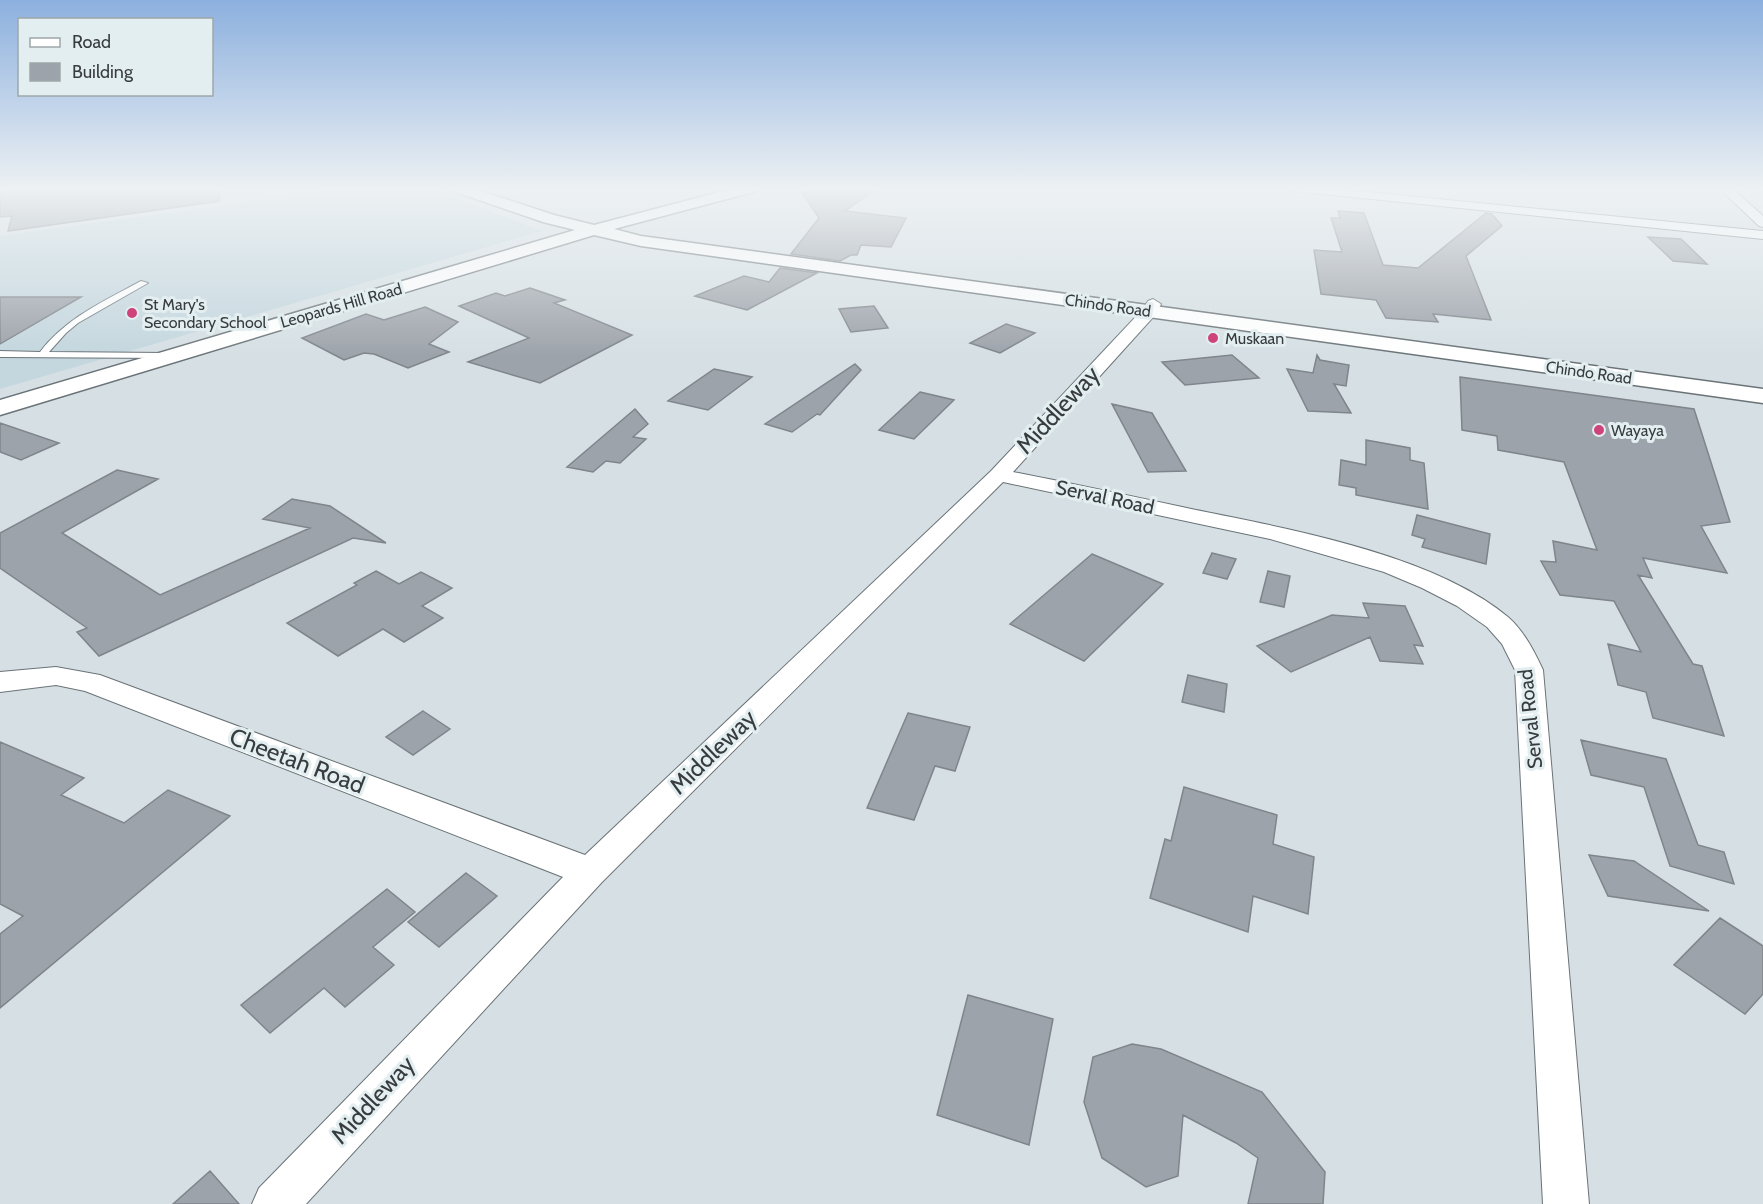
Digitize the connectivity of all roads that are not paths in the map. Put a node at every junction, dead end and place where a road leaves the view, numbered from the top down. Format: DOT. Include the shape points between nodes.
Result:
graph roads {
  1 [pos="536,244"];
  2 [pos="696,244"];
  3 [pos="757,244"];
  4 [pos="144,284"];
  5 [pos="1152,307"];
  6 [pos="0,354"];
  7 [pos="43,354"];
  8 [pos="166,356"];
  9 [pos="1763,386"];
  10 [pos="1763,396"];
  11 [pos="0,408"];
  12 [pos="998,475"];
  13 [pos="0,682"];
  14 [pos="590,872"];
  15 [pos="275,1204"];
  16 [pos="1566,1204"];
  1 -- 8 [label="main road, Leopards Hill Road"];
  2 -- 5 [label="main road, Chindo Road"];
  3 -- 5 [label="main road, Chindo Road"];
  4 -- 7 [label="lane" via="60,333"];
  5 -- 9 [label="main road, Chindo Road"];
  5 -- 10 [label="main road, Chindo Road"];
  5 -- 12 [label="street, Middleway"];
  6 -- 7 [label="lane"];
  7 -- 8 [label="lane"];
  8 -- 11 [label="main road, Leopards Hill Road"];
  12 -- 14 [label="street, Middleway"];
  12 -- 16 [label="street, Serval Road" via="1242,526 1359,557 1472,603 1499,623 1519,646 1529,670"];
  13 -- 14 [label="street, Cheetah Road" via="56,676 90,682"];
  14 -- 15 [label="street, Middleway"];
}
